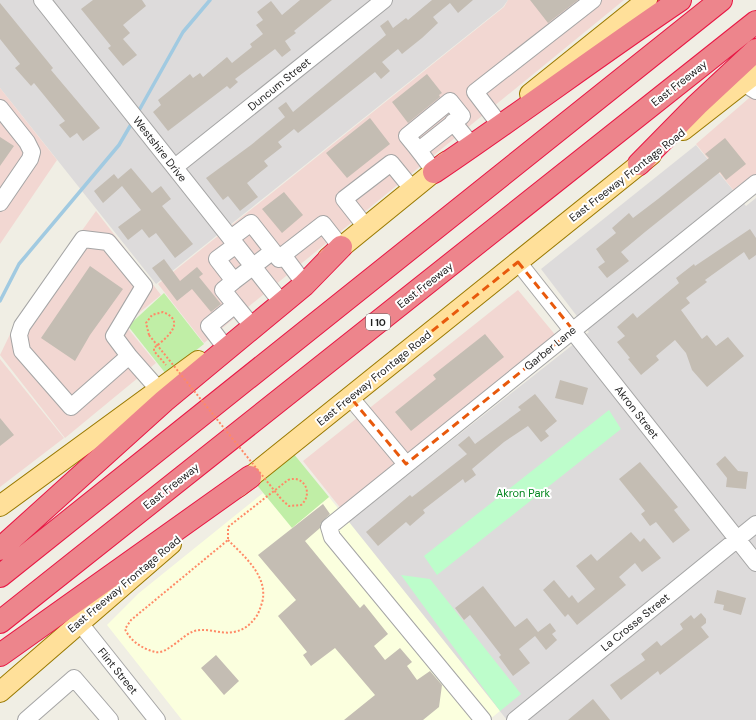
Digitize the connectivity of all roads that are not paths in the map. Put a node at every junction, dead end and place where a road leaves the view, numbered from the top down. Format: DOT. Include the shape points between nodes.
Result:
graph roads {
  1 [pos="384,0"];
  2 [pos="593,0"];
  3 [pos="680,0"];
  4 [pos="720,0"];
  5 [pos="44,1"];
  6 [pos="639,2"];
  7 [pos="756,22"];
  8 [pos="756,50"];
  9 [pos="752,82"];
  10 [pos="0,108"];
  11 [pos="497,121"];
  12 [pos="453,122"];
  13 [pos="470,143"];
  14 [pos="419,150"];
  15 [pos="639,164"];
  16 [pos="175,167"];
  17 [pos="434,172"];
  18 [pos="756,183"];
  19 [pos="413,190"];
  20 [pos="0,203"];
  21 [pos="366,227"];
  22 [pos="233,242"];
  23 [pos="340,247"];
  24 [pos="278,253"];
  25 [pos="518,262"];
  26 [pos="253,267"];
  27 [pos="301,279"];
  28 [pos="234,281"];
  29 [pos="278,298"];
  30 [pos="235,305"];
  31 [pos="248,321"];
  32 [pos="573,330"];
  33 [pos="222,343"];
  34 [pos="129,356"];
  35 [pos="158,390"];
  36 [pos="350,397"];
  37 [pos="406,464"];
  38 [pos="250,477"];
  39 [pos="0,506"];
  40 [pos="756,524"];
  41 [pos="737,540"];
  42 [pos="0,549"];
  43 [pos="756,562"];
  44 [pos="0,576"];
  45 [pos="0,622"];
  46 [pos="79,622"];
  47 [pos="0,655"];
  48 [pos="0,692"];
  49 [pos="26,720"];
  50 [pos="110,720"];
  51 [pos="157,720"];
  52 [pos="483,720"];
  53 [pos="515,720"];
  1 -- 16 [label="street, Duncum Street"];
  2 -- 11 [label="street" via="475,92"];
  3 -- 17 [label="highway"];
  4 -- 44 [label="highway"];
  5 -- 16 [label="street, Westshire Drive"];
  6 -- 11 [label="main road"];
  7 -- 45 [label="highway, East Freeway / I 10"];
  8 -- 15 [label="highway"];
  9 -- 15 [label="main road, East Freeway Frontage Road"];
  10 -- 20 [label="street" via="32,152"];
  11 -- 13 [label="main road"];
  12 -- 13 [label="street"];
  12 -- 14 [label="street"];
  12 -- 14 [label="street" via="462,116 450,101 407,136"];
  13 -- 17 [label="main road"];
  14 -- 17 [label="street"];
  15 -- 25 [label="main road, East Freeway Frontage Road"];
  16 -- 22 [label="street, Westshire Drive"];
  17 -- 19 [label="main road"];
  18 -- 32 [label="street, Garber Lane"];
  19 -- 21 [label="main road"];
  19 -- 21 [label="street" via="390,163 344,199"];
  21 -- 23 [label="main road"];
  22 -- 24 [label="street" via="251,223"];
  22 -- 26 [label="street, Westshire Drive"];
  22 -- 28 [label="street" via="218,259"];
  23 -- 24 [label="street" via="323,224"];
  23 -- 27 [label="main road"];
  23 -- 42 [label="highway" via="304,286 164,402"];
  24 -- 26 [label="street"];
  24 -- 27 [label="street"];
  25 -- 32 [label="street, Akron Street"];
  25 -- 36 [label="main road, East Freeway Frontage Road"];
  26 -- 28 [label="street"];
  26 -- 29 [label="street, Westshire Drive"];
  27 -- 29 [label="main road"];
  28 -- 30 [label="street" via="223,290"];
  29 -- 31 [label="main road"];
  30 -- 31 [label="street"];
  30 -- 33 [label="street" via="209,326"];
  31 -- 33 [label="main road"];
  32 -- 37 [label="street, Garber Lane"];
  32 -- 41 [label="street, Akron Street"];
  33 -- 35 [label="main road"];
  34 -- 34 [label="street" via="71,407 22,351 19,335 22,326 83,239 108,242 144,286 114,336"];
  34 -- 35 [label="street"];
  35 -- 39 [label="main road"];
  36 -- 37 [label="street"];
  36 -- 38 [label="main road, East Freeway Frontage Road"];
  37 -- 52 [label="street, Garber Lane" via="328,527 332,537"];
  38 -- 46 [label="main road, East Freeway Frontage Road"];
  38 -- 47 [label="highway"];
  40 -- 41 [label="street, La Crosse Street"];
  41 -- 43 [label="street, Akron Street"];
  41 -- 53 [label="street, La Crosse Street"];
  46 -- 48 [label="main road, East Freeway Frontage Road"];
  46 -- 51 [label="street, Flint Street"];
  49 -- 50 [label="street" via="74,678"];
}
